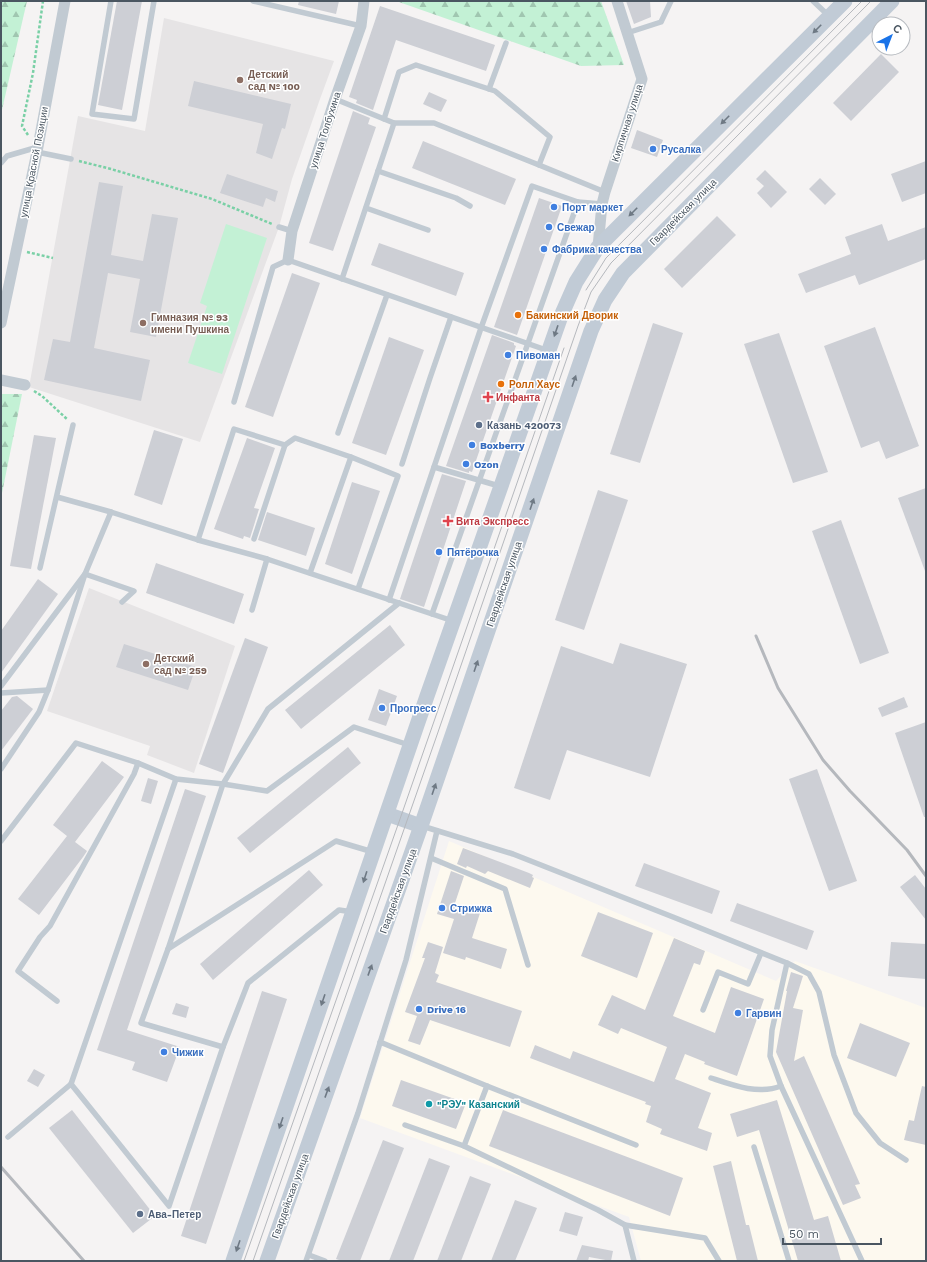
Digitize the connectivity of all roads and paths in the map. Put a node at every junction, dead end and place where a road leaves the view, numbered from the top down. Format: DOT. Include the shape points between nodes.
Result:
graph roads {
  1 [pos="43,1"];
  2 [pos="66,1"];
  3 [pos="111,1"];
  4 [pos="154,1"];
  5 [pos="253,1"];
  6 [pos="364,1"];
  7 [pos="617,1"];
  8 [pos="671,1"];
  9 [pos="845,1"];
  10 [pos="892,1"];
  11 [pos="816,2"];
  12 [pos="830,16"];
  13 [pos="361,26"];
  14 [pos="627,33"];
  15 [pos="506,43"];
  16 [pos="489,89"];
  17 [pos="335,99"];
  18 [pos="384,119"];
  19 [pos="394,123"];
  20 [pos="37,150"];
  21 [pos="71,159"];
  22 [pos="1,163"];
  23 [pos="539,164"];
  24 [pos="378,171"];
  25 [pos="605,192"];
  26 [pos="578,202"];
  27 [pos="602,204"];
  28 [pos="470,206"];
  29 [pos="366,208"];
  30 [pos="279,227"];
  31 [pos="428,230"];
  32 [pos="292,231"];
  33 [pos="598,247"];
  34 [pos="288,260"];
  35 [pos="342,280"];
  36 [pos="387,295"];
  37 [pos="451,318"];
  38 [pos="1,323"];
  39 [pos="481,328"];
  40 [pos="528,344"];
  41 [pos="549,351"];
  42 [pos="1,380"];
  43 [pos="25,385"];
  44 [pos="234,402"];
  45 [pos="73,425"];
  46 [pos="338,433"];
  47 [pos="285,445"];
  48 [pos="351,457"];
  49 [pos="402,464"];
  50 [pos="434,467"];
  51 [pos="480,481"];
  52 [pos="501,487"];
  53 [pos="57,497"];
  54 [pos="111,512"];
  55 [pos="254,539"];
  56 [pos="198,540"];
  57 [pos="267,559"];
  58 [pos="40,568"];
  59 [pos="310,573"];
  60 [pos="85,574"];
  61 [pos="358,589"];
  62 [pos="389,600"];
  63 [pos="122,602"];
  64 [pos="400,603"];
  65 [pos="252,610"];
  66 [pos="432,614"];
  67 [pos="454,621"];
  68 [pos="1,686"];
  69 [pos="48,690"];
  70 [pos="1,693"];
  71 [pos="411,746"];
  72 [pos="138,764"];
  73 [pos="1,769"];
  74 [pos="176,779"];
  75 [pos="223,784"];
  76 [pos="387,814"];
  77 [pos="421,826"];
  78 [pos="437,831"];
  79 [pos="1,841"];
  80 [pos="374,852"];
  81 [pos="431,858"];
  82 [pos="354,912"];
  83 [pos="168,949"];
  84 [pos="761,952"];
  85 [pos="528,964"];
  86 [pos="788,964"];
  87 [pos="57,1001"];
  88 [pos="703,1010"];
  89 [pos="380,1042"];
  90 [pos="224,1047"];
  91 [pos="711,1078"];
  92 [pos="71,1084"];
  93 [pos="487,1086"];
  94 [pos="781,1086"];
  95 [pos="405,1125"];
  96 [pos="8,1137"];
  97 [pos="636,1145"];
  98 [pos="464,1146"];
  99 [pos="754,1147"];
  100 [pos="906,1160"];
  101 [pos="625,1225"];
  102 [pos="309,1255"];
  103 [pos="233,1261"];
  104 [pos="267,1261"];
  105 [pos="306,1261"];
  106 [pos="325,1261"];
  107 [pos="634,1261"];
  108 [pos="719,1261"];
  109 [pos="789,1261"];
  110 [pos="862,1261"];
  1 -- 20 [label="path" via="33,73 22,126"];
  2 -- 20 [label="street, улица Красной Позиции"];
  3 -- 4 [label="lane" via="92,114 134,119"];
  5 -- 13 [label="lane"];
  6 -- 13 [label="street, улица Толбухина"];
  7 -- 14 [label="street, Кирпичная улица"];
  8 -- 14 [label="lane" via="661,22"];
  9 -- 12 [label="main road"];
  77 -- 10 [label="main road, Гвардейская улица, one-way" via="592,331 605,300 623,273 637,258"];
  11 -- 12 [label="lane"];
  12 -- 33 [label="main road, one-way"];
  13 -- 17 [label="street, улица Толбухина"];
  14 -- 25 [label="street, Кирпичная улица" via="642,79"];
  15 -- 16 [label="lane"];
  16 -- 18 [label="lane" via="416,65 399,72"];
  16 -- 23 [label="lane" via="495,91 550,137"];
  17 -- 18 [label="lane"];
  17 -- 32 [label="street, улица Толбухина"];
  18 -- 19 [label="lane"];
  19 -- 23 [label="lane" via="434,123"];
  19 -- 24 [label="lane"];
  20 -- 21 [label="lane"];
  20 -- 22 [label="lane" via="7,156"];
  20 -- 38 [label="street, улица Красной Позиции"];
  21 -- 30 [label="path" via="212,199"];
  23 -- 25 [label="lane"];
  24 -- 28 [label="lane" via="456,198"];
  24 -- 29 [label="lane"];
  25 -- 27 [label="street, Кирпичная улица"];
  26 -- 27 [label="lane"];
  26 -- 39 [label="lane" via="532,186"];
  26 -- 40 [label="lane"];
  27 -- 33 [label="street, Кирпичная улица"];
  29 -- 31 [label="lane"];
  29 -- 35 [label="lane"];
  30 -- 32 [label="lane"];
  32 -- 34 [label="street, улица Толбухина"];
  33 -- 41 [label="main road, one-way" via="576,282"];
  34 -- 35 [label="lane"];
  34 -- 44 [label="lane" via="274,267"];
  35 -- 36 [label="lane"];
  36 -- 37 [label="lane"];
  36 -- 46 [label="lane"];
  37 -- 39 [label="lane"];
  37 -- 49 [label="lane"];
  39 -- 40 [label="lane"];
  39 -- 50 [label="lane"];
  40 -- 41 [label="lane"];
  40 -- 51 [label="lane"];
  41 -- 52 [label="main road"];
  42 -- 43 [label="street"];
  43 -- 45 [label="path" via="42,396"];
  45 -- 53 [label="lane"];
  47 -- 48 [label="lane" via="295,438"];
  47 -- 55 [label="lane"];
  47 -- 56 [label="lane" via="234,429"];
  48 -- 59 [label="lane"];
  48 -- 61 [label="lane" via="398,476"];
  50 -- 51 [label="lane"];
  50 -- 62 [label="lane"];
  51 -- 52 [label="lane"];
  51 -- 66 [label="lane"];
  52 -- 67 [label="main road"];
  53 -- 54 [label="lane"];
  53 -- 58 [label="lane"];
  54 -- 56 [label="lane"];
  54 -- 60 [label="lane"];
  56 -- 57 [label="lane"];
  57 -- 59 [label="lane"];
  57 -- 65 [label="lane"];
  59 -- 61 [label="lane"];
  60 -- 63 [label="lane" via="134,591"];
  60 -- 68 [label="lane"];
  60 -- 69 [label="lane"];
  61 -- 62 [label="lane"];
  62 -- 64 [label="lane"];
  64 -- 66 [label="lane"];
  64 -- 75 [label="lane" via="268,709"];
  66 -- 67 [label="lane"];
  67 -- 71 [label="main road"];
  69 -- 70 [label="lane"];
  69 -- 73 [label="lane" via="39,712"];
  71 -- 75 [label="lane" via="354,727 267,791"];
  71 -- 76 [label="main road"];
  72 -- 74 [label="lane"];
  72 -- 79 [label="lane" via="76,743"];
  72 -- 87 [label="lane" via="50,926 18,971"];
  74 -- 75 [label="lane"];
  74 -- 92 [label="lane"];
  75 -- 83 [label="lane"];
  76 -- 77 [label="main road"];
  76 -- 80 [label="main road"];
  77 -- 78 [label="lane"];
  104 -- 77 [label="main road, Гвардейская улица, one-way"];
  78 -- 81 [label="lane"];
  78 -- 84 [label="lane" via="513,854"];
  80 -- 82 [label="main road, one-way"];
  80 -- 83 [label="lane" via="336,841"];
  81 -- 85 [label="lane" via="505,889"];
  81 -- 89 [label="lane" via="406,960"];
  82 -- 90 [label="lane" via="339,910 248,983"];
  82 -- 103 [label="main road, one-way"];
  83 -- 90 [label="lane" via="141,1023"];
  84 -- 86 [label="lane"];
  84 -- 88 [label="lane" via="748,984 718,972"];
  86 -- 94 [label="lane" via="772,1030 770,1056"];
  86 -- 100 [label="lane" via="809,974 819,992 834,1055 856,1113 880,1143"];
  89 -- 93 [label="lane"];
  89 -- 102 [label="lane"];
  90 -- 92 [label="lane" via="169,1206"];
  91 -- 94 [label="lane" via="742,1088 773,1089"];
  92 -- 96 [label="lane"];
  93 -- 97 [label="lane"];
  93 -- 98 [label="lane"];
  94 -- 110 [label="lane"];
  95 -- 98 [label="lane"];
  98 -- 101 [label="lane"];
  99 -- 109 [label="lane"];
  101 -- 107 [label="lane"];
  101 -- 108 [label="lane" via="705,1238"];
  102 -- 105 [label="lane"];
  102 -- 106 [label="lane"];
}
